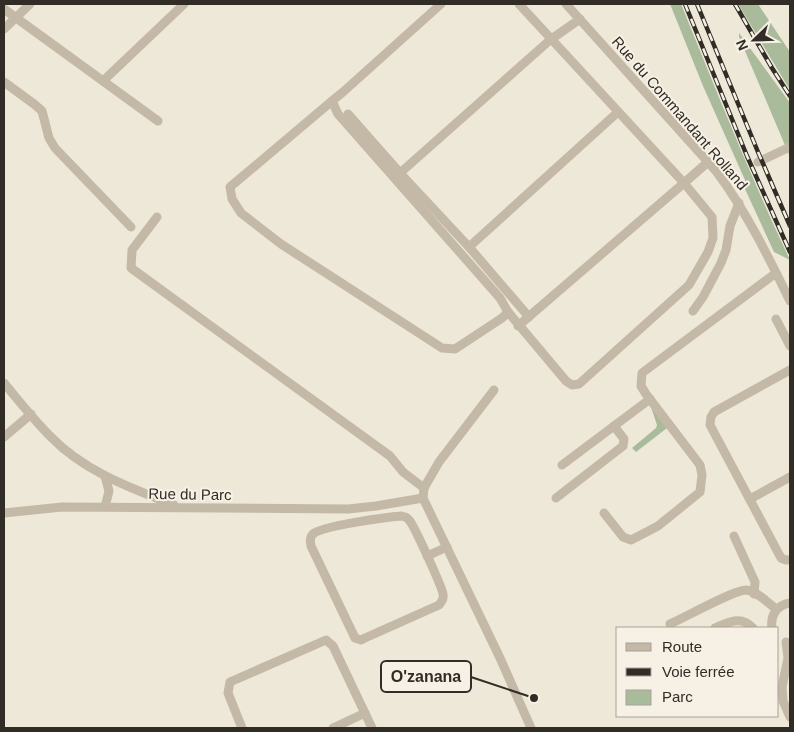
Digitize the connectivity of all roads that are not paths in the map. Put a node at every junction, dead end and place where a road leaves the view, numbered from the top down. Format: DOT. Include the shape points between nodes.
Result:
graph roads {
  1 [pos="30,4"];
  2 [pos="184,4"];
  3 [pos="441,4"];
  4 [pos="519,4"];
  5 [pos="566,4"];
  6 [pos="4,9"];
  7 [pos="16,17"];
  8 [pos="580,19"];
  9 [pos="4,29"];
  10 [pos="550,40"];
  11 [pos="103,81"];
  12 [pos="4,82"];
  13 [pos="332,101"];
  14 [pos="618,112"];
  15 [pos="348,114"];
  16 [pos="158,121"];
  17 [pos="790,147"];
  18 [pos="708,162"];
  19 [pos="758,162"];
  20 [pos="400,172"];
  21 [pos="684,184"];
  22 [pos="739,203"];
  23 [pos="158,217"];
  24 [pos="131,227"];
  25 [pos="469,247"];
  26 [pos="776,273"];
  27 [pos="790,301"];
  28 [pos="693,311"];
  29 [pos="508,312"];
  30 [pos="529,317"];
  31 [pos="776,319"];
  32 [pos="518,326"];
  33 [pos="790,346"];
  34 [pos="790,370"];
  35 [pos="4,383"];
  36 [pos="494,390"];
  37 [pos="650,399"];
  38 [pos="31,414"];
  39 [pos="614,426"];
  40 [pos="4,437"];
  41 [pos="562,465"];
  42 [pos="105,476"];
  43 [pos="790,477"];
  44 [pos="423,493"];
  45 [pos="556,498"];
  46 [pos="750,499"];
  47 [pos="179,506"];
  48 [pos="104,507"];
  49 [pos="4,513"];
  50 [pos="604,513"];
  51 [pos="734,536"];
  52 [pos="447,547"];
  53 [pos="427,556"];
  54 [pos="790,560"];
  55 [pos="754,594"];
  56 [pos="790,603"];
  57 [pos="776,609"];
  58 [pos="670,624"];
  59 [pos="718,627"];
  60 [pos="752,627"];
  61 [pos="772,627"];
  62 [pos="785,641"];
  63 [pos="782,654"];
  64 [pos="365,713"];
  65 [pos="790,717"];
  66 [pos="242,728"];
  67 [pos="333,728"];
  68 [pos="372,728"];
  69 [pos="531,728"];
  1 -- 7 [label="street"];
  2 -- 11 [label="street"];
  3 -- 13 [label="street"];
  4 -- 10 [label="street"];
  5 -- 8 [label="street, Rue du Commandant Rolland"];
  6 -- 7 [label="street"];
  7 -- 9 [label="street"];
  7 -- 11 [label="street"];
  8 -- 10 [label="street"];
  8 -- 18 [label="street, Rue du Commandant Rolland"];
  10 -- 14 [label="street"];
  10 -- 20 [label="street"];
  11 -- 16 [label="street"];
  12 -- 24 [label="street" via="42,111 55,148"];
  13 -- 29 [label="street" via="338,114 500,298"];
  13 -- 29 [label="street" via="230,187 232,199 241,213 281,244 442,348 455,349"];
  14 -- 21 [label="street"];
  14 -- 25 [label="street"];
  15 -- 20 [label="street"];
  17 -- 19 [label="street"];
  18 -- 21 [label="street"];
  18 -- 22 [label="street, Rue du Commandant Rolland"];
  20 -- 25 [label="street"];
  21 -- 30 [label="street"];
  21 -- 32 [label="street" via="712,217 713,238 708,252 689,285 582,382 572,385 566,381"];
  22 -- 26 [label="street, Rue du Commandant Rolland"];
  22 -- 28 [label="street" via="721,263"];
  23 -- 44 [label="street" via="132,250 131,268 390,456"];
  25 -- 30 [label="street"];
  26 -- 27 [label="street, Rue du Commandant Rolland"];
  26 -- 37 [label="street" via="642,373 642,386"];
  29 -- 32 [label="street"];
  30 -- 32 [label="street"];
  31 -- 33 [label="street"];
  34 -- 46 [label="street" via="714,412 711,418 710,425"];
  35 -- 38 [label="street"];
  36 -- 44 [label="street" via="444,454"];
  37 -- 39 [label="street"];
  37 -- 50 [label="street" via="700,464 700,492 662,523 631,540 623,537"];
  38 -- 40 [label="street"];
  38 -- 42 [label="street" via="52,439"];
  39 -- 41 [label="street"];
  39 -- 45 [label="street" via="624,440 623,446"];
  42 -- 47 [label="street"];
  42 -- 48 [label="street" via="109,491"];
  43 -- 46 [label="street"];
  44 -- 47 [label="street, Rue du Parc" via="376,506 311,510"];
  44 -- 52 [label="street"];
  46 -- 54 [label="street" via="781,558"];
  47 -- 48 [label="street, Rue du Parc"];
  48 -- 49 [label="street, Rue du Parc" via="62,507"];
  51 -- 55 [label="street" via="755,582"];
  52 -- 53 [label="street"];
  52 -- 69 [label="street"];
  53 -- 53 [label="street" via="444,597 439,605 361,640 353,636 310,546 310,539 319,530 402,516 410,521"];
  55 -- 57 [label="street"];
  55 -- 58 [label="street" via="747,590 734,593"];
  56 -- 57 [label="street"];
  57 -- 61 [label="street"];
  59 -- 60 [label="street" via="736,620 745,621"];
  62 -- 63 [label="street"];
  63 -- 65 [label="street" via="786,673 783,701"];
  64 -- 66 [label="street" via="333,646 326,640 230,682 228,693"];
  64 -- 67 [label="street"];
  64 -- 68 [label="street"];
}
